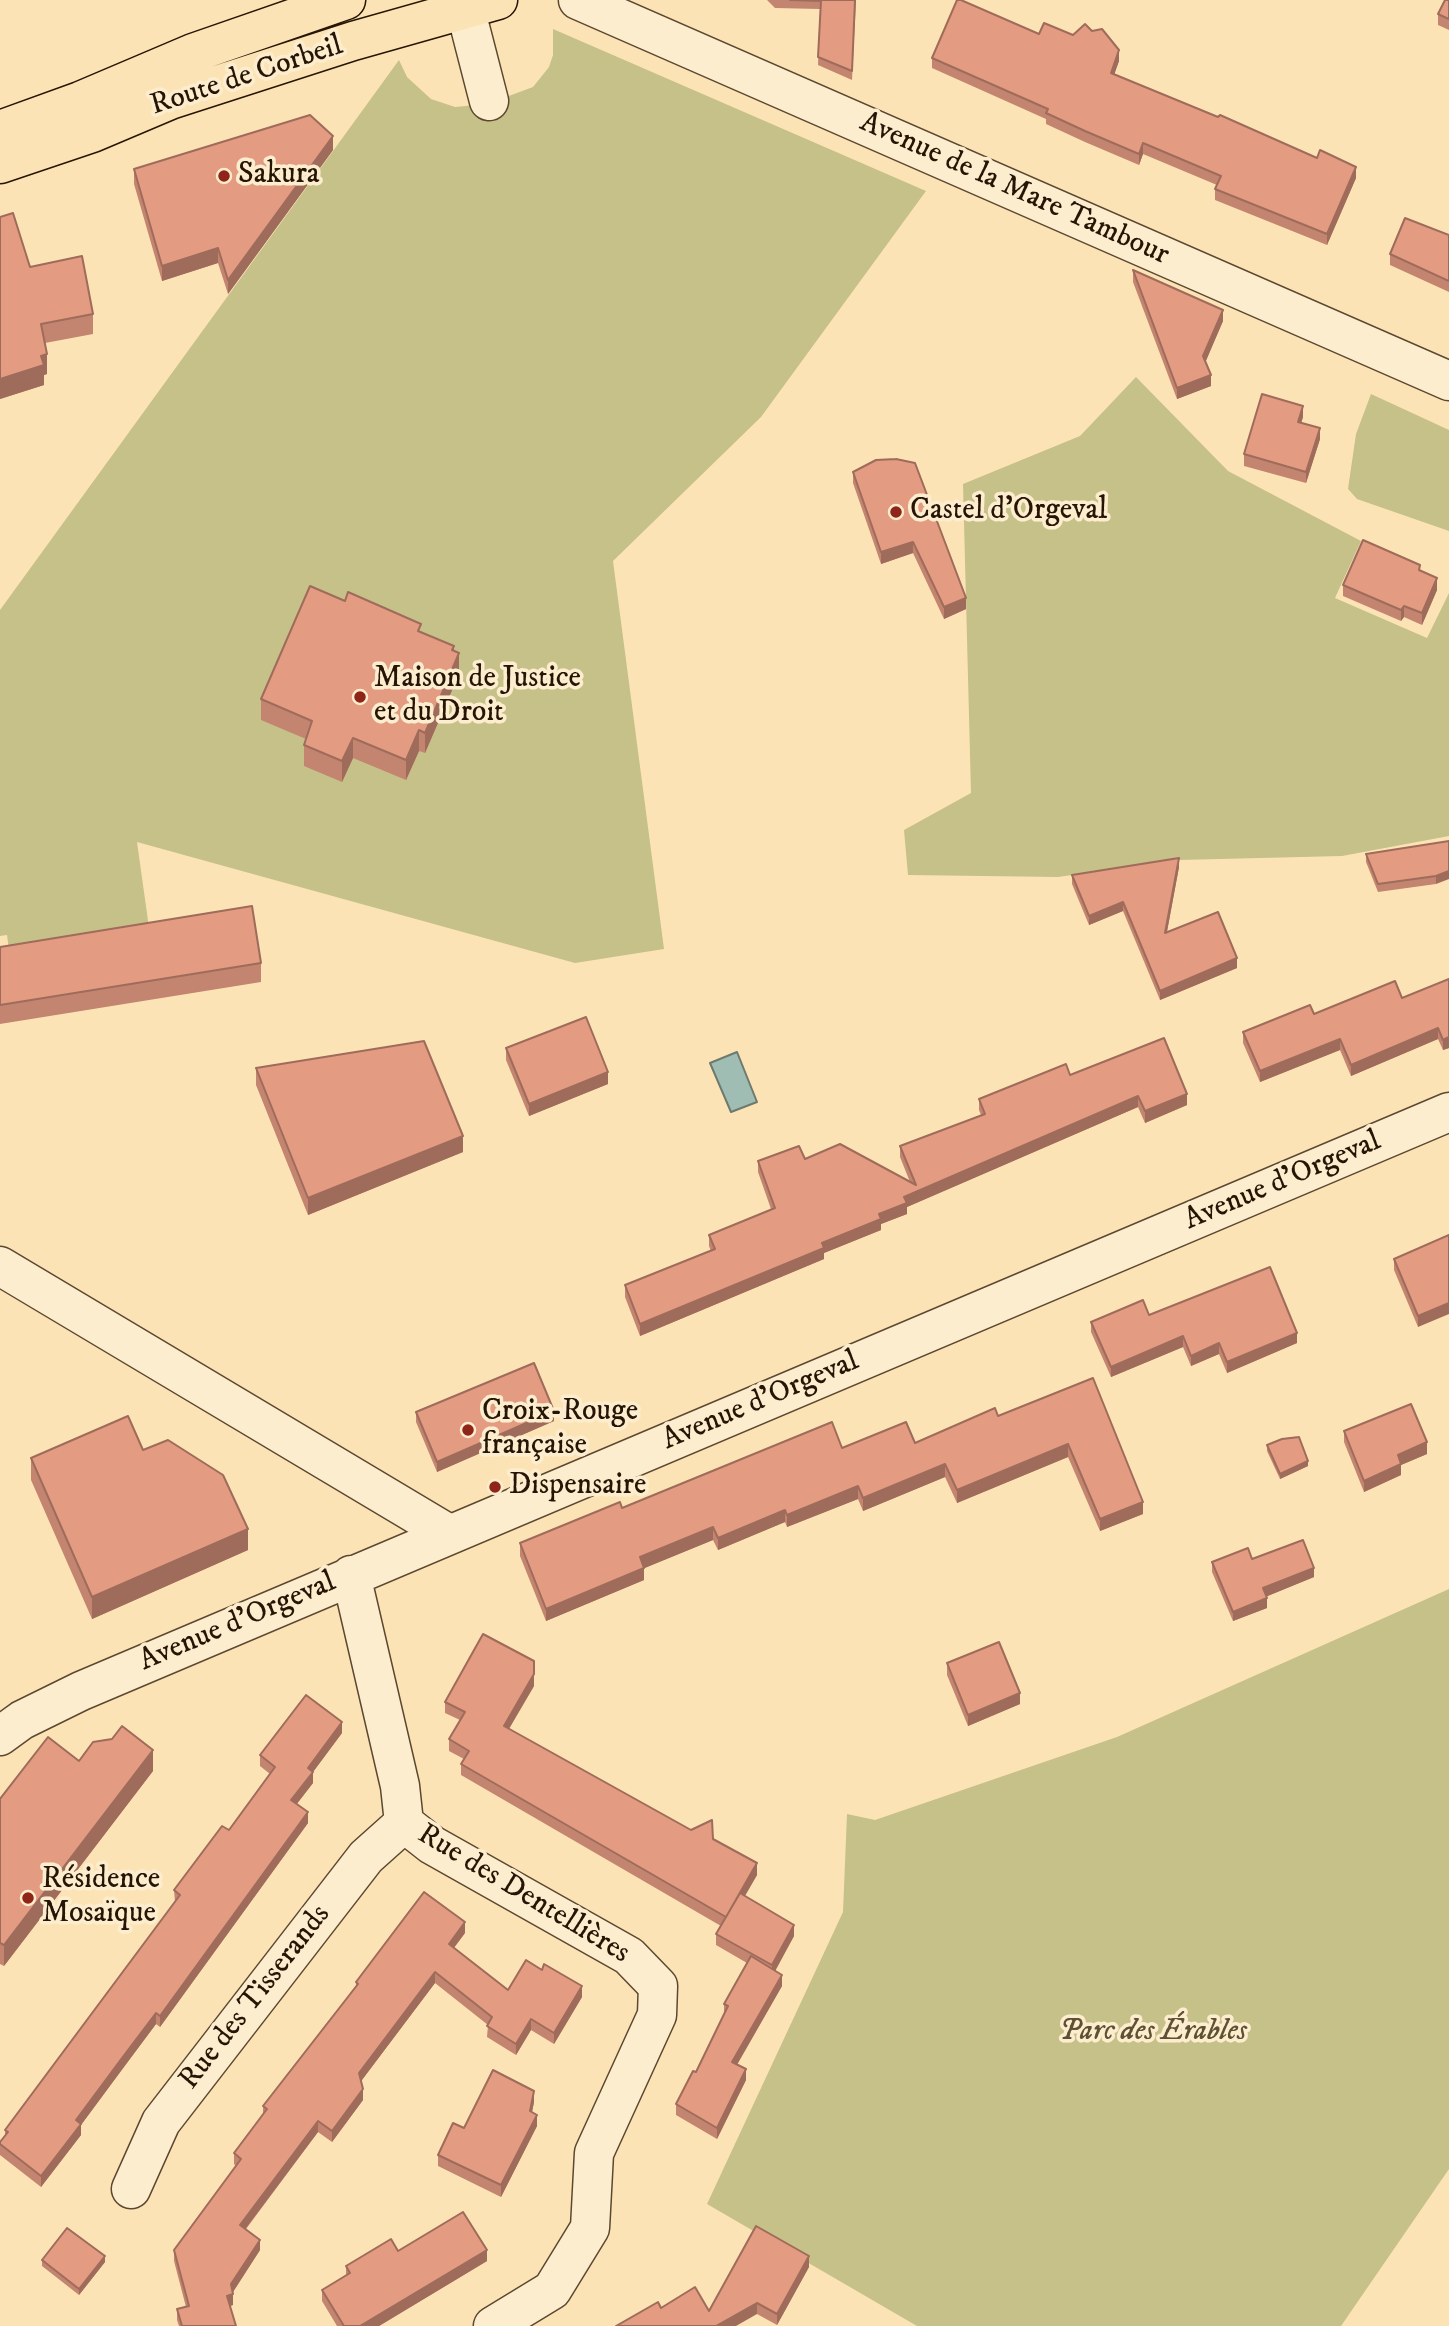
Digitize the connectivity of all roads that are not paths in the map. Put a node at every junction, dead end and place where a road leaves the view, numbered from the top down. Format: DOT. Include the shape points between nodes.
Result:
graph roads {
  1 [pos="346,0"];
  2 [pos="578,0"];
  3 [pos="475,3"];
  4 [pos="489,101"];
  5 [pos="0,130"];
  6 [pos="0,164"];
  7 [pos="1449,381"];
  8 [pos="1449,1112"];
  9 [pos="0,1266"];
  10 [pos="449,1534"];
  11 [pos="351,1575"];
  12 [pos="0,1736"];
  13 [pos="404,1823"];
  14 [pos="131,2189"];
  15 [pos="493,2326"];
  1 -- 5 [label="main road, Route de Corbeil" via="193,53"];
  2 -- 7 [label="street, Avenue de la Mare Tambour"];
  3 -- 4 [label="street"];
  3 -- 6 [label="main road, Route de Corbeil" via="170,100"];
  8 -- 10 [label="street, Avenue d'Orgeval"];
  9 -- 10 [label="street"];
  10 -- 11 [label="street, Avenue d'Orgeval"];
  11 -- 12 [label="street, Avenue d'Orgeval" via="81,1690"];
  11 -- 13 [label="street, Rue des Dentellières" via="400,1786"];
  13 -- 14 [label="street, Rue des Tisserands" via="366,1857 161,2122"];
  13 -- 15 [label="street, Rue des Dentellières" via="432,1845 629,1956 658,1986 657,2015 594,2153 590,2228 552,2290"];
}
